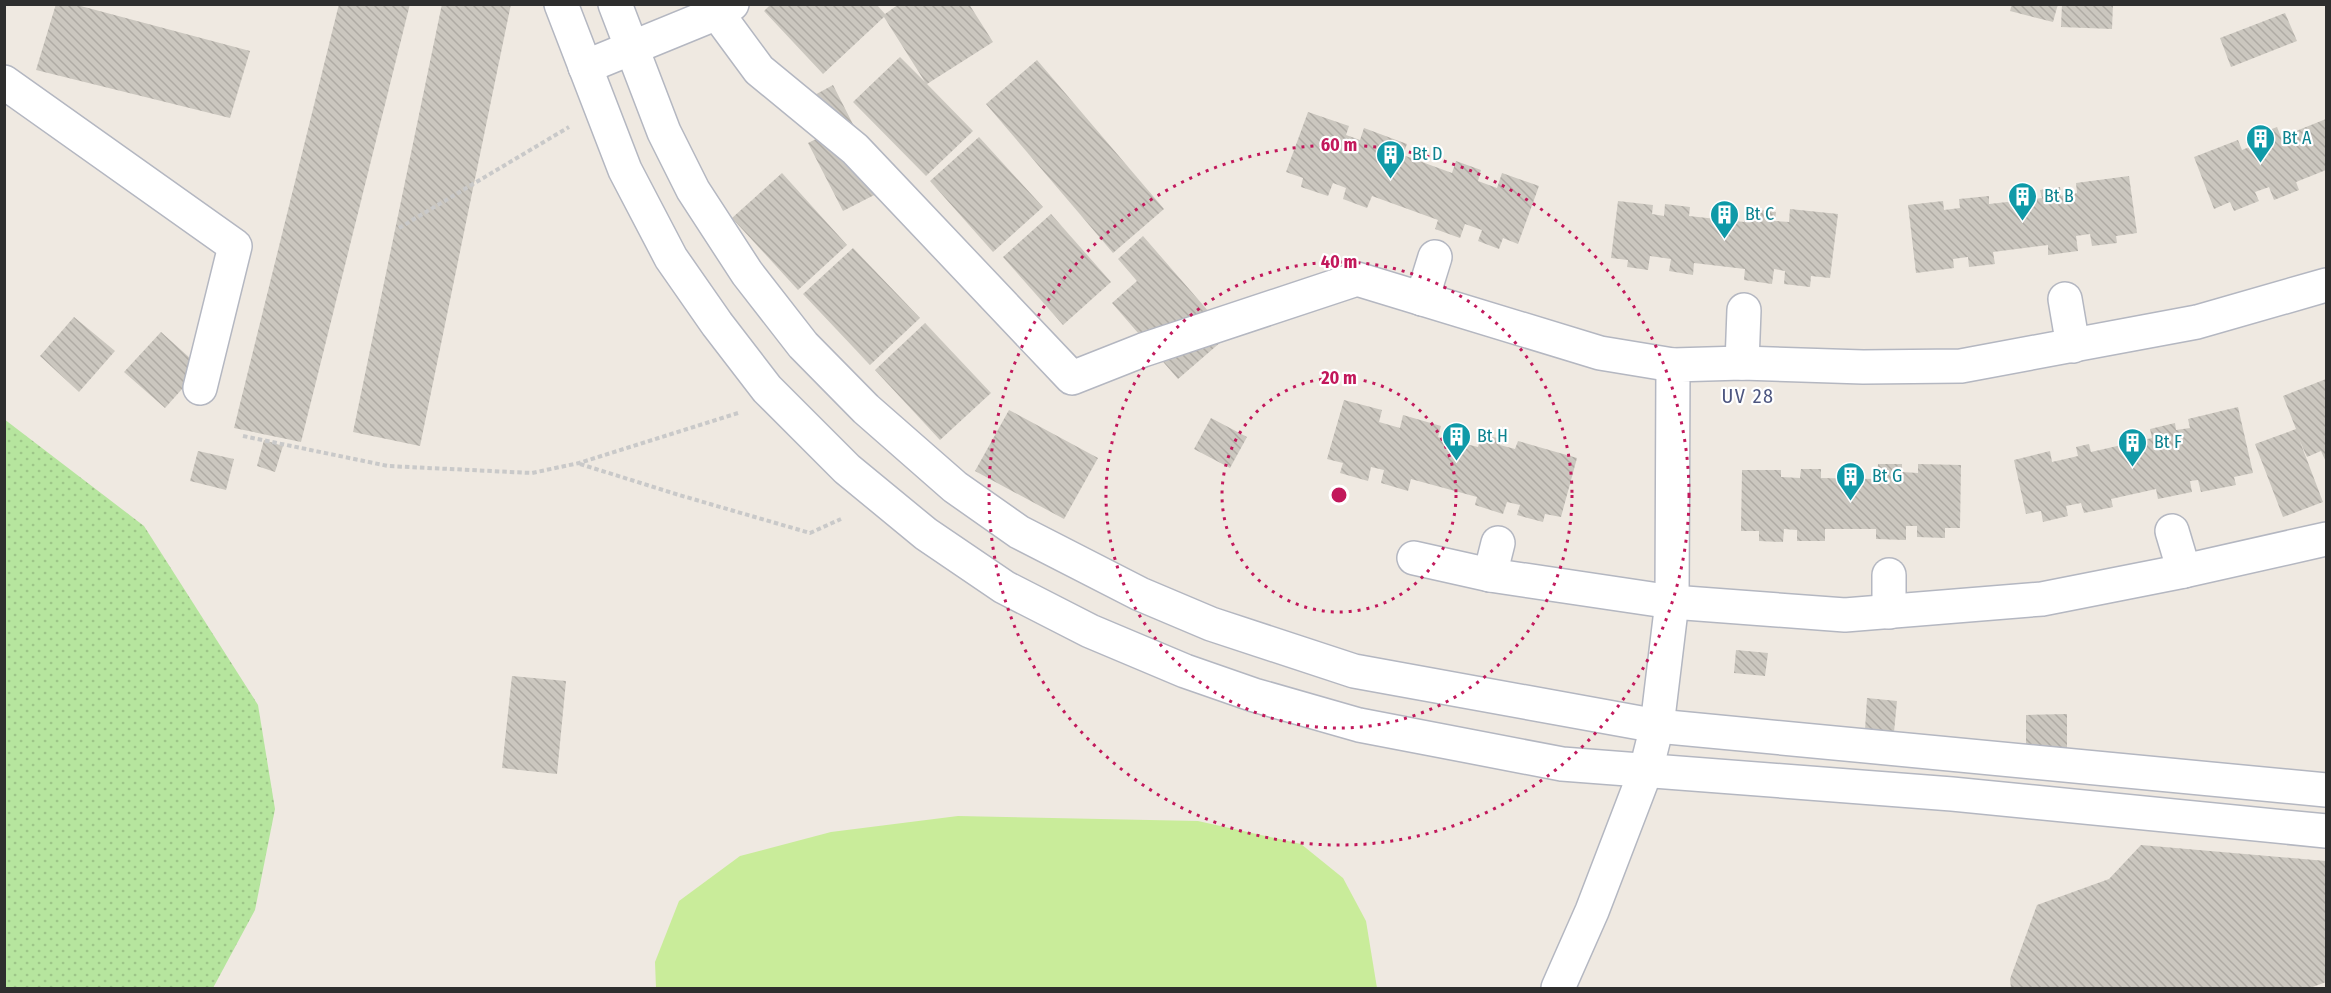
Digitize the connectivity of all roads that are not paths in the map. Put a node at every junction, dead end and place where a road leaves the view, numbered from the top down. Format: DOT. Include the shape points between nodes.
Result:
graph roads {
  1 [pos="561,4"];
  2 [pos="615,4"];
  3 [pos="724,9"];
  4 [pos="632,48"];
  5 [pos="585,67"];
  6 [pos="4,82"];
  7 [pos="1435,257"];
  8 [pos="2326,285"];
  9 [pos="1422,299"];
  10 [pos="2065,299"];
  11 [pos="1744,310"];
  12 [pos="2073,346"];
  13 [pos="1742,363"];
  14 [pos="1673,365"];
  15 [pos="200,388"];
  16 [pos="2172,531"];
  17 [pos="2326,539"];
  18 [pos="1498,543"];
  19 [pos="1414,558"];
  20 [pos="2184,572"];
  21 [pos="1490,575"];
  22 [pos="1889,575"];
  23 [pos="1672,602"];
  24 [pos="1889,612"];
  25 [pos="1657,726"];
  26 [pos="1646,770"];
  27 [pos="2326,790"];
  28 [pos="2326,831"];
  29 [pos="1558,988"];
  1 -- 5 [label="street"];
  2 -- 4 [label="street"];
  3 -- 4 [label="street"];
  3 -- 9 [label="street" via="759,70 855,149 1072,378 1143,350 1357,279"];
  4 -- 5 [label="street"];
  4 -- 25 [label="street" via="664,132 693,190 747,273 803,345 911,450 1019,532 1211,624 1354,671"];
  5 -- 26 [label="street" via="626,170 671,258 767,389 856,476 926,534 1004,587 1090,632 1185,671 1359,725 1562,764"];
  6 -- 15 [label="street" via="235,246"];
  7 -- 9 [label="street"];
  8 -- 12 [label="street" via="2197,322"];
  9 -- 14 [label="street" via="1600,353"];
  10 -- 12 [label="street"];
  11 -- 13 [label="street"];
  12 -- 13 [label="street" via="1961,366"];
  13 -- 14 [label="street"];
  14 -- 23 [label="street"];
  16 -- 20 [label="street"];
  17 -- 20 [label="street"];
  18 -- 21 [label="street"];
  19 -- 21 [label="street"];
  20 -- 24 [label="street" via="2042,599"];
  21 -- 23 [label="street"];
  22 -- 24 [label="street"];
  23 -- 24 [label="street" via="1845,615"];
  23 -- 25 [label="street"];
  25 -- 26 [label="street"];
  25 -- 27 [label="street"];
  26 -- 28 [label="street" via="1964,795"];
  26 -- 29 [label="street"];
}
